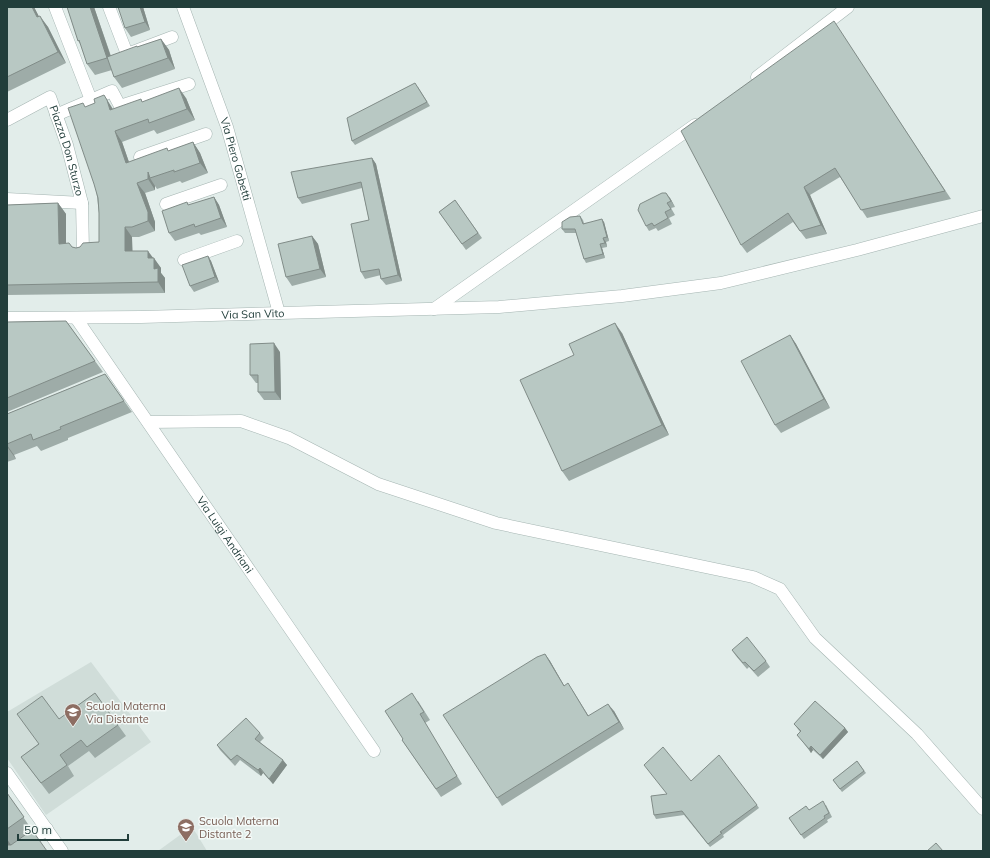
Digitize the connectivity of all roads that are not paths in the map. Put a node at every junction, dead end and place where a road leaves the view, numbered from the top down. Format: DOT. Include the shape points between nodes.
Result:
graph roads {
  1 [pos="55,7"];
  2 [pos="109,7"];
  3 [pos="184,7"];
  4 [pos="848,7"];
  5 [pos="172,37"];
  6 [pos="189,84"];
  7 [pos="748,84"];
  8 [pos="91,100"];
  9 [pos="56,115"];
  10 [pos="704,118"];
  11 [pos="7,120"];
  12 [pos="206,134"];
  13 [pos="140,158"];
  14 [pos="221,185"];
  15 [pos="7,199"];
  16 [pos="82,203"];
  17 [pos="166,204"];
  18 [pos="983,216"];
  19 [pos="237,241"];
  20 [pos="83,251"];
  21 [pos="184,260"];
  22 [pos="434,308"];
  23 [pos="279,313"];
  24 [pos="7,318"];
  25 [pos="76,318"];
  26 [pos="116,375"];
  27 [pos="101,381"];
  28 [pos="148,422"];
  29 [pos="374,751"];
  30 [pos="7,773"];
  31 [pos="983,809"];
  32 [pos="47,829"];
  33 [pos="16,851"];
  34 [pos="62,851"];
  1 -- 8 [label="street"];
  2 -- 5 [label="street" via="127,54"];
  3 -- 23 [label="street, Via Piero Gobetti" via="227,126"];
  4 -- 7 [label="street"];
  6 -- 8 [label="street" via="120,106 112,91"];
  8 -- 9 [label="street"];
  9 -- 11 [label="street, Piazza Don Sturzo" via="50,97"];
  9 -- 16 [label="street, Piazza Don Sturzo" via="67,145"];
  10 -- 22 [label="street"];
  12 -- 13 [label="street"];
  14 -- 17 [label="street"];
  15 -- 16 [label="street, Piazza Don Sturzo"];
  16 -- 20 [label="street"];
  18 -- 22 [label="street, Via San Vito" via="722,283 622,296 499,306"];
  19 -- 21 [label="street"];
  22 -- 23 [label="street, Via San Vito"];
  23 -- 25 [label="street, Via San Vito"];
  24 -- 25 [label="street, Via San Vito"];
  25 -- 26 [label="street, Via Luigi Andriani"];
  26 -- 27 [label="street"];
  26 -- 28 [label="street, Via Luigi Andriani"];
  28 -- 29 [label="street, Via Luigi Andriani"];
  28 -- 31 [label="street" via="241,421 288,438 378,484 496,523 753,577 780,589 815,638 917,734"];
  30 -- 32 [label="street"];
  32 -- 33 [label="street"];
  32 -- 34 [label="street"];
}
